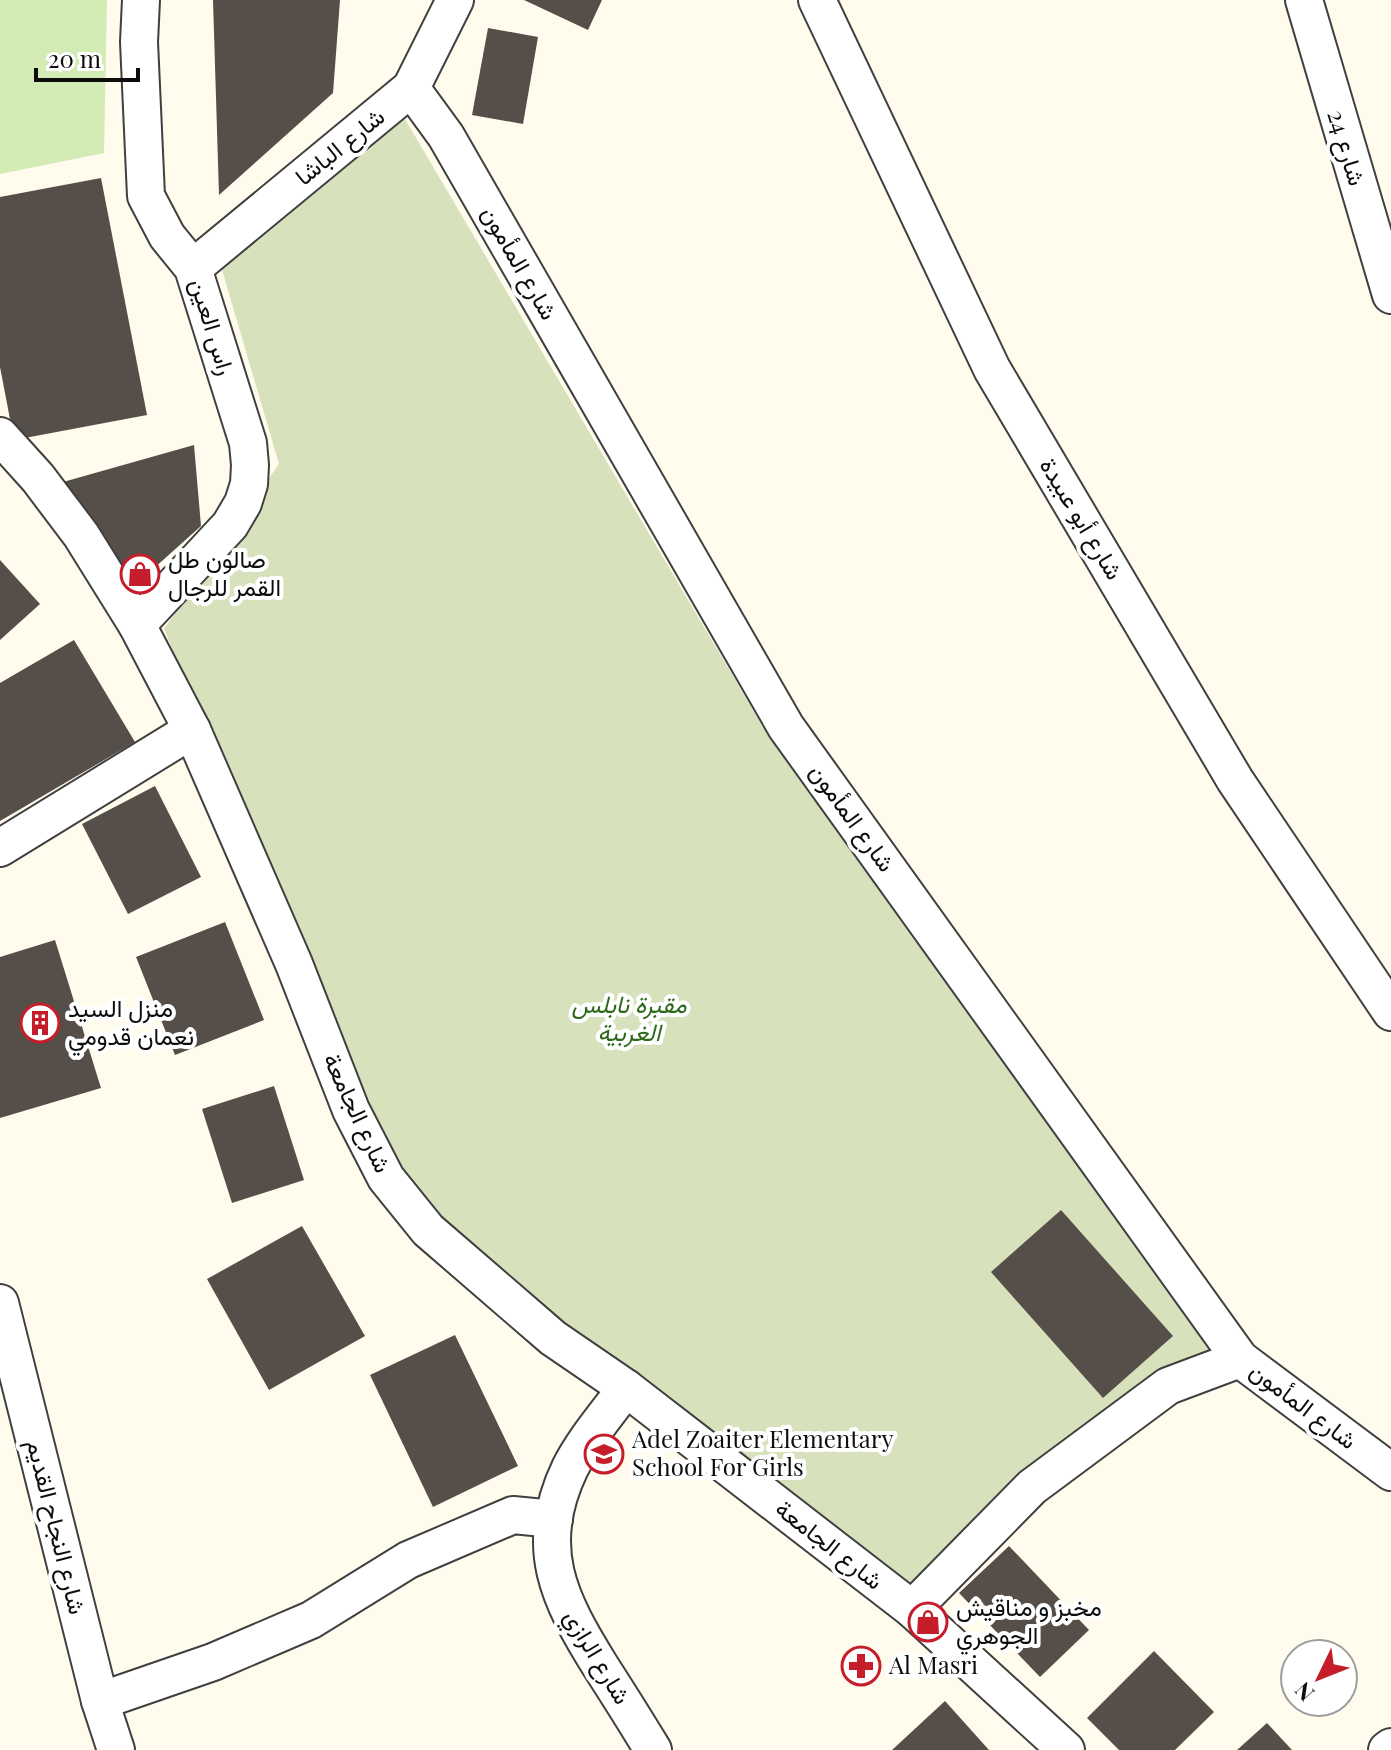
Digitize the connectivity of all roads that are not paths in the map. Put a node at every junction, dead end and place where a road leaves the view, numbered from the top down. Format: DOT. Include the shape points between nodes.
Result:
graph roads {
  1 [pos="141,0"];
  2 [pos="455,0"];
  3 [pos="817,0"];
  4 [pos="1304,0"];
  5 [pos="411,88"];
  6 [pos="193,268"];
  7 [pos="1391,295"];
  8 [pos="0,436"];
  9 [pos="137,625"];
  10 [pos="192,730"];
  11 [pos="0,848"];
  12 [pos="1391,1012"];
  13 [pos="0,1303"];
  14 [pos="1240,1359"];
  15 [pos="626,1388"];
  16 [pos="1391,1472"];
  17 [pos="554,1519"];
  18 [pos="912,1609"];
  19 [pos="100,1701"];
  20 [pos="116,1750"];
  21 [pos="653,1750"];
  22 [pos="1066,1750"];
  1 -- 6 [label="street, راس العين" via="146,196 167,236"];
  2 -- 5 [label="street, شارع الباشا"];
  3 -- 12 [label="street, شارع أبو عبيدة" via="992,369 1235,780"];
  4 -- 7 [label="street, شارع 24"];
  5 -- 6 [label="street, شارع الباشا"];
  5 -- 14 [label="street, شارع المأمون" via="446,136 786,727"];
  6 -- 9 [label="street, راس العين" via="248,443 249,484 230,525"];
  8 -- 9 [label="street, شارع الجامعة" via="81,535"];
  9 -- 10 [label="street, شارع الجامعة"];
  10 -- 11 [label="street"];
  10 -- 15 [label="street, شارع الجامعة" via="351,1110 386,1178 428,1230 485,1282"];
  13 -- 19 [label="street, شارع النجاح القديم"];
  14 -- 16 [label="street, شارع المأمون"];
  14 -- 18 [label="street" via="1168,1386 1032,1487"];
  15 -- 17 [label="street, شارع الرازي" via="571,1466"];
  15 -- 18 [label="street, شارع الجامعة"];
  17 -- 19 [label="street" via="513,1515 408,1560 311,1620 213,1662"];
  17 -- 21 [label="street, شارع الرازي" via="553,1565 568,1614"];
  18 -- 22 [label="street, شارع الجامعة"];
  19 -- 20 [label="street, شارع النجاح القديم"];
}
